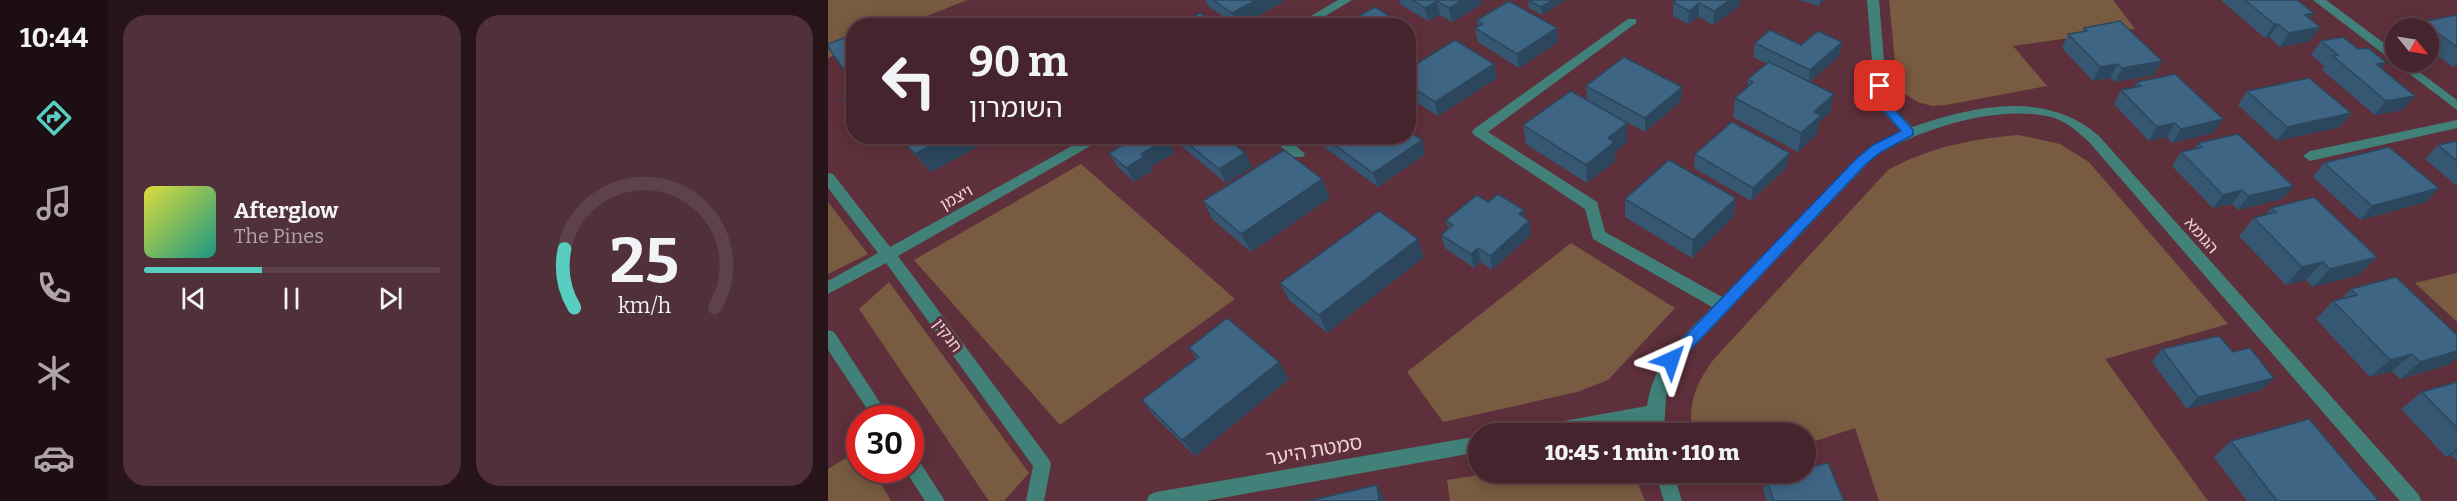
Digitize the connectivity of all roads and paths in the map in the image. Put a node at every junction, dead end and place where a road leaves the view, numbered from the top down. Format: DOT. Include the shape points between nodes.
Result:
graph roads {
  1 [pos="1346,0"];
  2 [pos="1873,0"];
  3 [pos="2319,0"];
  4 [pos="1314,18"];
  5 [pos="1632,21"];
  6 [pos="2385,50"];
  7 [pos="2413,72"];
  8 [pos="2456,104"];
  9 [pos="2457,124"];
  10 [pos="1909,132"];
  11 [pos="1088,144"];
  12 [pos="1285,144"];
  13 [pos="1298,154"];
  14 [pos="2310,156"];
  15 [pos="828,178"];
  16 [pos="889,256"];
  17 [pos="828,288"];
  18 [pos="1722,305"];
  19 [pos="828,337"];
  20 [pos="873,405"];
  21 [pos="1654,412"];
  22 [pos="1595,423"];
  23 [pos="1654,423"];
  24 [pos="1468,446"];
  25 [pos="924,483"];
  26 [pos="1667,483"];
  27 [pos="936,501"];
  28 [pos="1035,501"];
  29 [pos="1156,501"];
  30 [pos="1673,501"];
  31 [pos="2412,501"];
  1 -- 4 [label="street"];
  2 -- 10 [label="street" via="1880,86 1890,112"];
  3 -- 6 [label="street"];
  5 -- 18 [label="street" via="1479,132 1592,206 1598,235"];
  7 -- 8 [label="street"];
  9 -- 14 [label="street"];
  10 -- 18 [label="street, הגומא" via="1861,161"];
  10 -- 31 [label="street, הגומא" via="1984,115 2031,110 2063,117 2084,130"];
  11 -- 16 [label="street, ויצמן"];
  12 -- 13 [label="street"];
  15 -- 16 [label="street, חנקין"];
  16 -- 17 [label="street, ויצמן"];
  16 -- 28 [label="street, חנקין" via="1042,464"];
  18 -- 21 [label="street, הגומא" via="1671,360 1658,390"];
  19 -- 20 [label="street"];
  21 -- 22 [label="street"];
  21 -- 23 [label="street, הגומא"];
  24 -- 29 [label="street, סמטת היער"];
  25 -- 27 [label="street"];
  26 -- 30 [label="street"];
}
